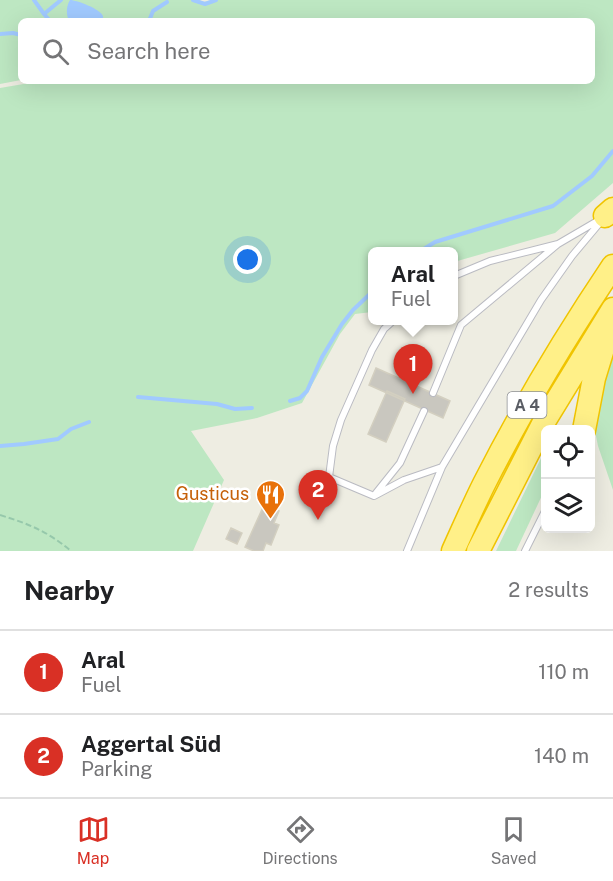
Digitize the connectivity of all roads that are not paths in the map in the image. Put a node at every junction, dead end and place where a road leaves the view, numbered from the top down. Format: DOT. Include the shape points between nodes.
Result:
graph roads {
  1 [pos="609,213"];
  2 [pos="558,244"];
  3 [pos="613,267"];
  4 [pos="458,274"];
  5 [pos="613,309"];
  6 [pos="613,318"];
  7 [pos="389,325"];
  8 [pos="432,393"];
  9 [pos="424,411"];
  10 [pos="585,425"];
  11 [pos="442,467"];
  12 [pos="374,496"];
  13 [pos="541,519"];
  14 [pos="406,551"];
  15 [pos="453,551"];
  16 [pos="478,551"];
  17 [pos="525,551"];
  1 -- 2 [label="lane"];
  1 -- 11 [label="lane" via="541,300"];
  2 -- 4 [label="lane" via="490,261"];
  2 -- 8 [label="lane" via="461,325"];
  3 -- 15 [label="highway, A 4" via="532,395"];
  5 -- 16 [label="highway, A 4" via="545,420"];
  6 -- 10 [label="highway" via="594,378"];
  7 -- 12 [label="lane" via="372,350 341,420 329,477"];
  9 -- 12 [label="lane" via="400,463"];
  11 -- 12 [label="lane"];
  11 -- 14 [label="lane"];
  13 -- 17 [label="lane"];
}
